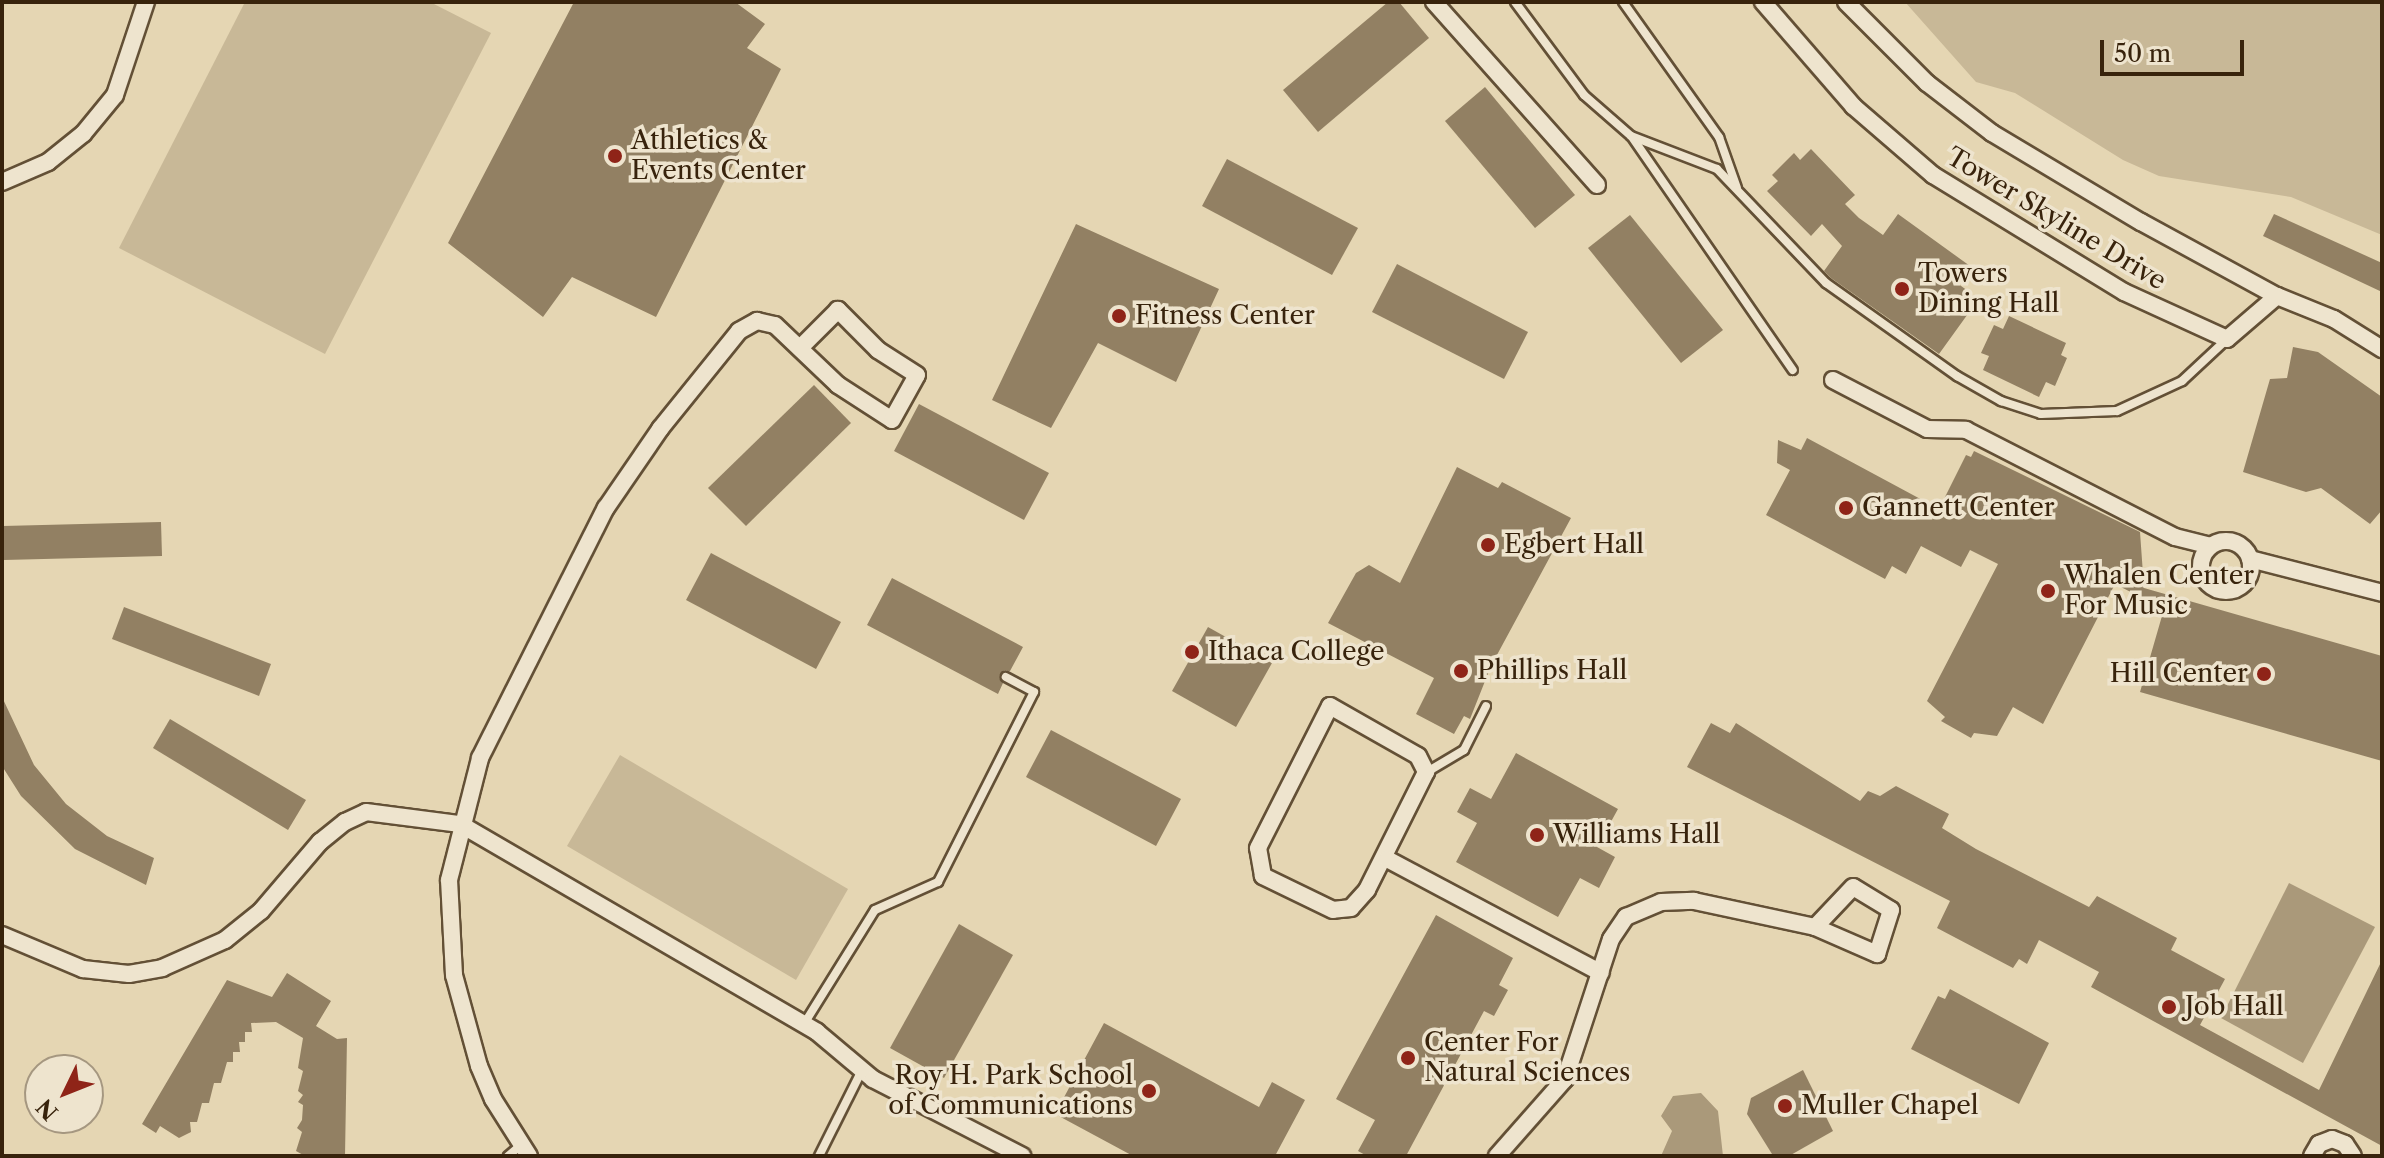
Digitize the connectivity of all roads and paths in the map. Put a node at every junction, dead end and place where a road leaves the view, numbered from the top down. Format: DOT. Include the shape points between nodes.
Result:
graph roads {
  1 [pos="146,2"];
  2 [pos="1434,2"];
  3 [pos="1515,2"];
  4 [pos="1623,2"];
  5 [pos="1763,2"];
  6 [pos="1846,2"];
  7 [pos="1631,136"];
  8 [pos="2,182"];
  9 [pos="1597,185"];
  10 [pos="1739,193"];
  11 [pos="2277,296"];
  12 [pos="2227,339"];
  13 [pos="800,348"];
  14 [pos="2382,349"];
  15 [pos="1793,370"];
  16 [pos="1833,380"];
  17 [pos="2210,546"];
  18 [pos="2250,559"];
  19 [pos="2382,593"];
  20 [pos="1006,677"];
  21 [pos="1486,706"];
  22 [pos="1426,772"];
  23 [pos="460,824"];
  24 [pos="1387,859"];
  25 [pos="1815,927"];
  26 [pos="2,935"];
  27 [pos="1601,973"];
  28 [pos="804,1025"];
  29 [pos="862,1069"];
  30 [pos="519,1152"];
  31 [pos="819,1156"];
  32 [pos="1022,1156"];
  33 [pos="1497,1156"];
  34 [pos="2312,1156"];
  35 [pos="2353,1156"];
  1 -- 8 [label="street" via="115,95 83,134 48,162"];
  2 -- 9 [label="street"];
  3 -- 7 [label="lane" via="1584,95"];
  4 -- 10 [label="lane" via="1719,137"];
  5 -- 12 [label="street, Tower Skyline Drive" via="1853,106 1933,175 2124,292"];
  6 -- 11 [label="street, Tower Skyline Drive" via="1927,83 1992,133"];
  7 -- 10 [label="lane" via="1717,169"];
  7 -- 15 [label="lane"];
  10 -- 12 [label="lane" via="1826,283 1957,376 2001,401 2041,414 2117,411 2154,397 2182,381"];
  11 -- 12 [label="street"];
  11 -- 14 [label="street, Tower Skyline Drive" via="2334,319"];
  13 -- 13 [label="street" via="838,310 878,350 917,375 892,420 838,385"];
  13 -- 23 [label="street" via="775,325 750,323 660,429 606,508 564,585 480,758"];
  16 -- 17 [label="street" via="1927,429 1966,430 2175,537"];
  17 -- 18 [label="street" via="2229,541"];
  17 -- 18 [label="street" via="2201,563 2214,588 2241,586"];
  18 -- 19 [label="street"];
  20 -- 28 [label="lane" via="1034,692 938,882 875,910"];
  21 -- 22 [label="lane" via="1464,750"];
  22 -- 24 [label="street"];
  22 -- 24 [label="street" via="1418,756 1330,706 1258,848 1263,876 1333,910 1351,908"];
  23 -- 26 [label="street" via="366,812 345,822 320,842 249,921 225,940 162,968 129,974 83,969"];
  23 -- 28 [label="street"];
  23 -- 30 [label="street" via="449,880 454,975 479,1066"];
  24 -- 27 [label="street"];
  25 -- 25 [label="street" via="1877,954 1891,910 1853,887"];
  25 -- 27 [label="street" via="1694,901 1661,902 1626,917 1611,939"];
  27 -- 33 [label="street" via="1565,1079"];
  28 -- 29 [label="street"];
  29 -- 31 [label="lane"];
  29 -- 32 [label="street"];
  34 -- 35 [label="street" via="2319,1144 2332,1139 2345,1144"];
}
